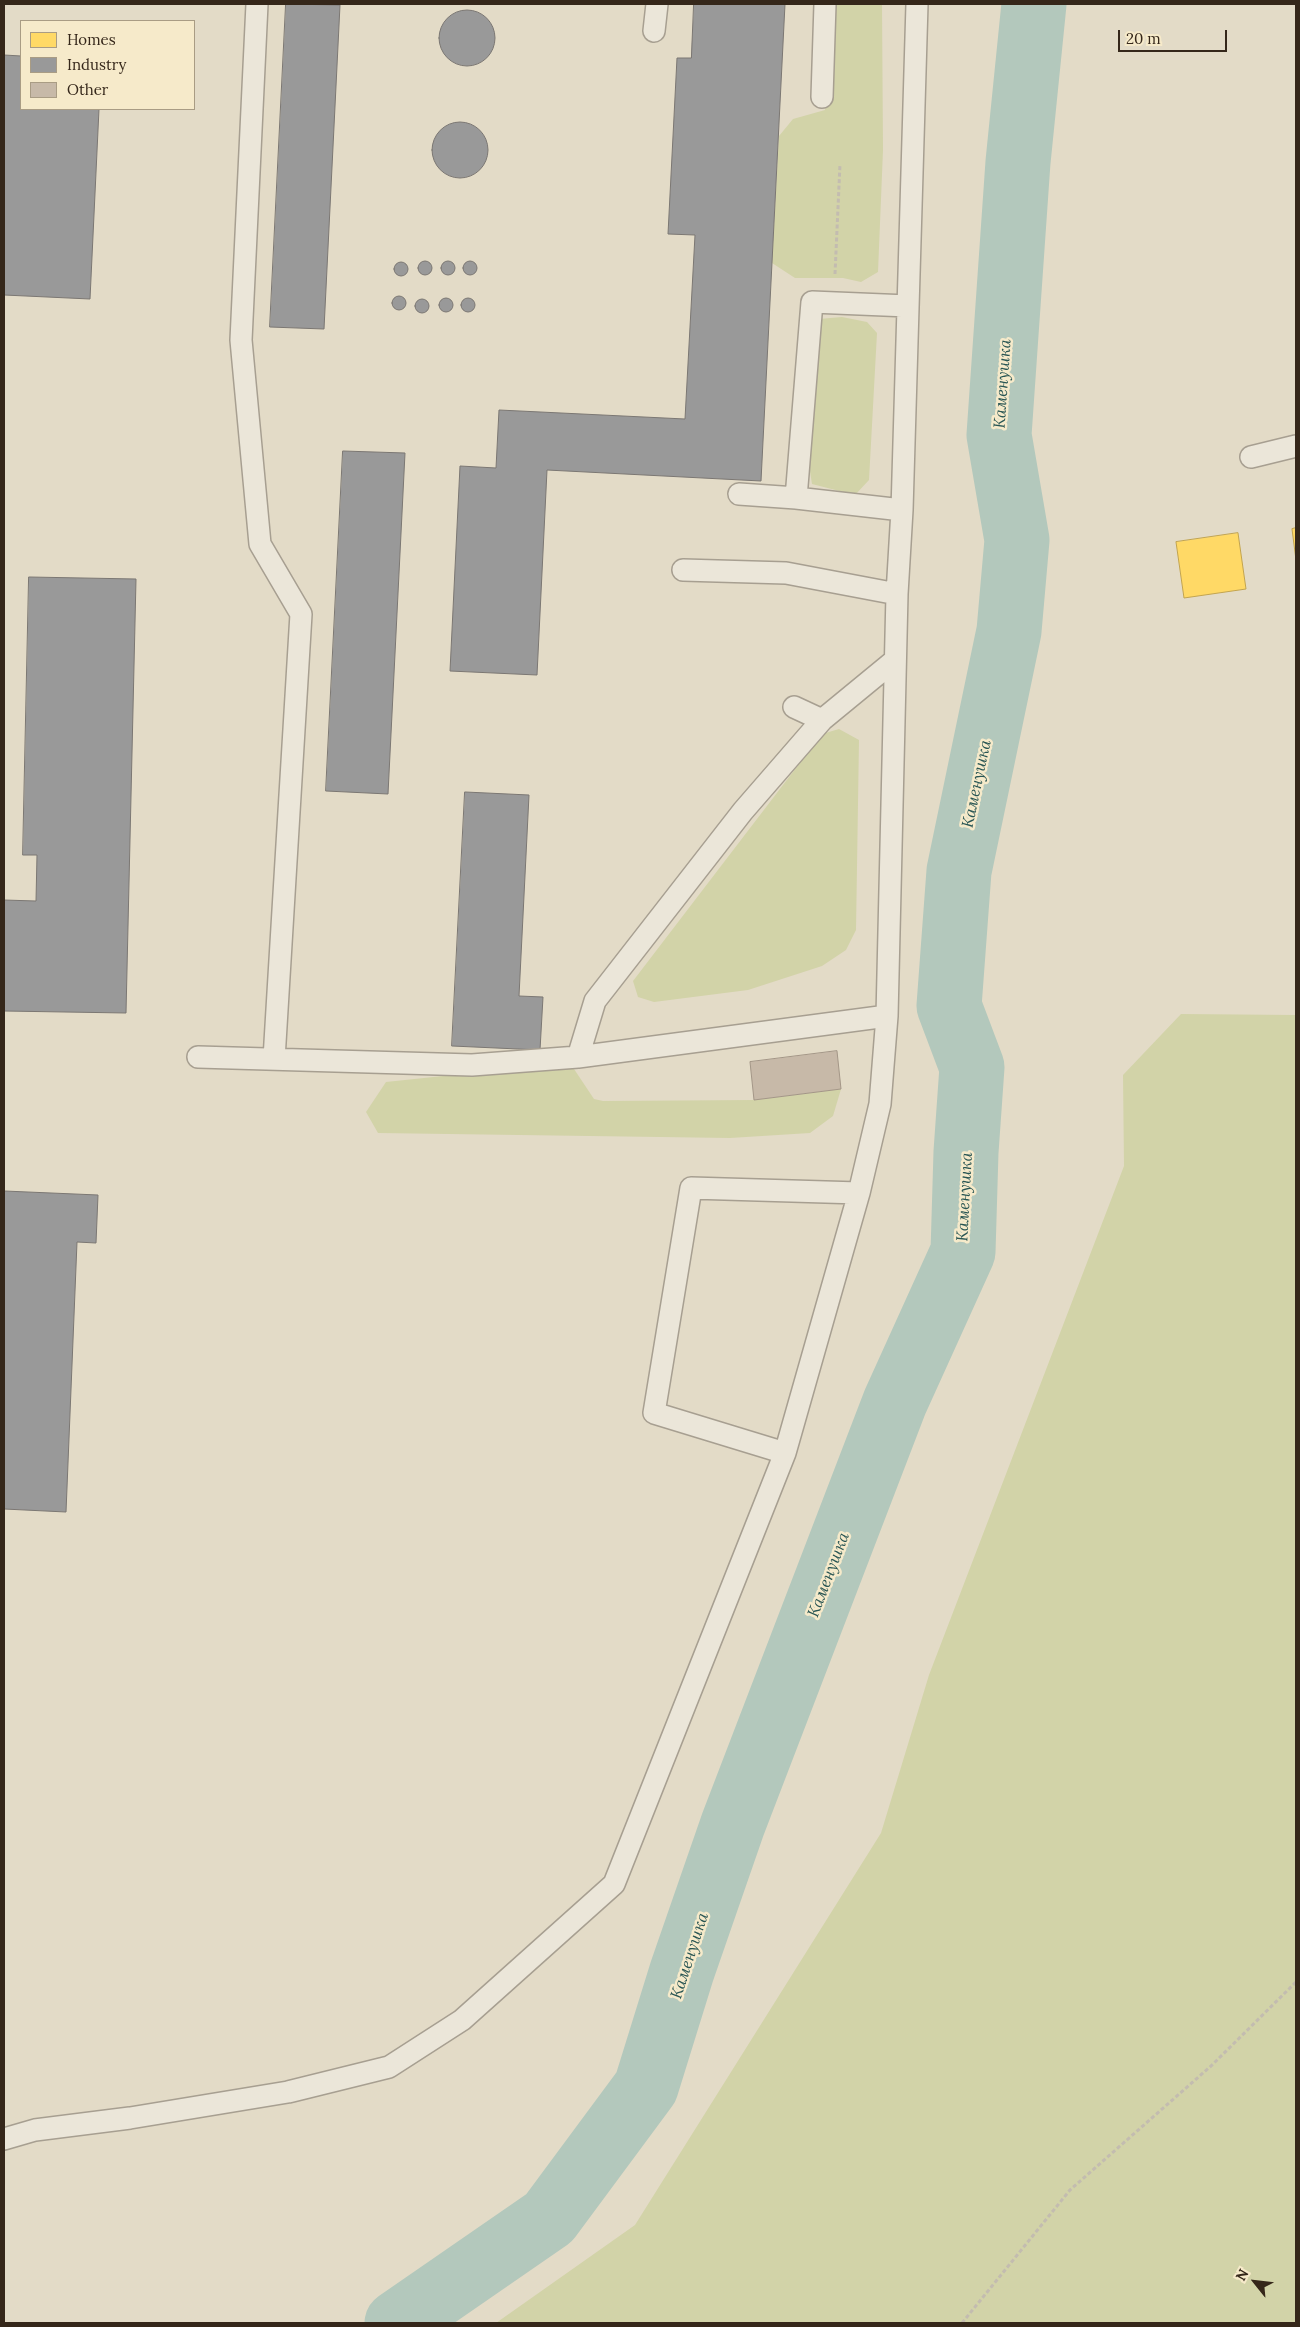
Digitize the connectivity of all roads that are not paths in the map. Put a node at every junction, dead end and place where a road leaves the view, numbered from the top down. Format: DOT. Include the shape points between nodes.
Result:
graph roads {
  1 [pos="257,4"];
  2 [pos="657,4"];
  3 [pos="825,4"];
  4 [pos="916,4"];
  5 [pos="654,31"];
  6 [pos="822,97"];
  7 [pos="908,306"];
  8 [pos="1296,446"];
  9 [pos="1251,457"];
  10 [pos="739,494"];
  11 [pos="796,498"];
  12 [pos="902,510"];
  13 [pos="682,570"];
  14 [pos="897,594"];
  15 [pos="895,660"];
  16 [pos="794,708"];
  17 [pos="822,720"];
  18 [pos="887,1016"];
  19 [pos="198,1057"];
  20 [pos="578,1057"];
  21 [pos="274,1059"];
  22 [pos="859,1193"];
  23 [pos="785,1453"];
  24 [pos="4,2139"];
  1 -- 21 [label="lane" via="241,340 260,544 301,614"];
  2 -- 5 [label="lane"];
  3 -- 6 [label="lane"];
  4 -- 7 [label="lane"];
  7 -- 11 [label="lane" via="812,302"];
  7 -- 12 [label="lane"];
  8 -- 9 [label="lane"];
  10 -- 11 [label="lane"];
  11 -- 12 [label="lane"];
  12 -- 14 [label="lane"];
  13 -- 14 [label="lane" via="786,573"];
  14 -- 15 [label="lane"];
  15 -- 17 [label="lane"];
  15 -- 18 [label="lane"];
  16 -- 17 [label="lane"];
  17 -- 20 [label="lane" via="743,811 595,1000"];
  18 -- 20 [label="lane"];
  18 -- 22 [label="lane" via="880,1104"];
  19 -- 21 [label="lane"];
  20 -- 21 [label="lane" via="472,1065"];
  22 -- 23 [label="lane"];
  22 -- 23 [label="lane" via="691,1188 654,1413"];
  23 -- 24 [label="lane" via="614,1884 462,2020 389,2067 288,2092 35,2130"];
}
